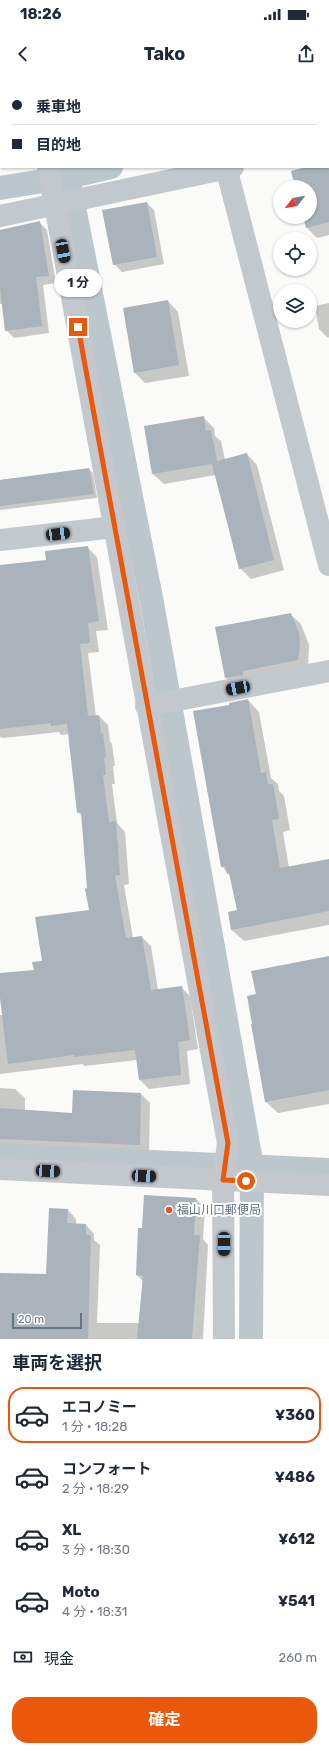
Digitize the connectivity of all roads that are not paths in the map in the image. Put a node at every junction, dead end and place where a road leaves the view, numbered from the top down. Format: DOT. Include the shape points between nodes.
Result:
graph roads {
  1 [pos="48,168"];
  2 [pos="228,168"];
  3 [pos="63,201"];
  4 [pos="0,216"];
  5 [pos="115,527"];
  6 [pos="0,540"];
  7 [pos="329,565"];
  8 [pos="329,671"];
  9 [pos="146,706"];
  10 [pos="0,1169"];
  11 [pos="228,1181"];
  12 [pos="329,1186"];
  13 [pos="224,1339"];
  1 -- 3 [label="street"];
  2 -- 3 [label="street"];
  2 -- 7 [label="street"];
  3 -- 4 [label="street"];
  3 -- 5 [label="street"];
  5 -- 6 [label="street"];
  5 -- 9 [label="street"];
  8 -- 9 [label="street"];
  9 -- 11 [label="street" via="228,1143"];
  10 -- 11 [label="street"];
  11 -- 12 [label="street"];
  11 -- 13 [label="street"];
}
